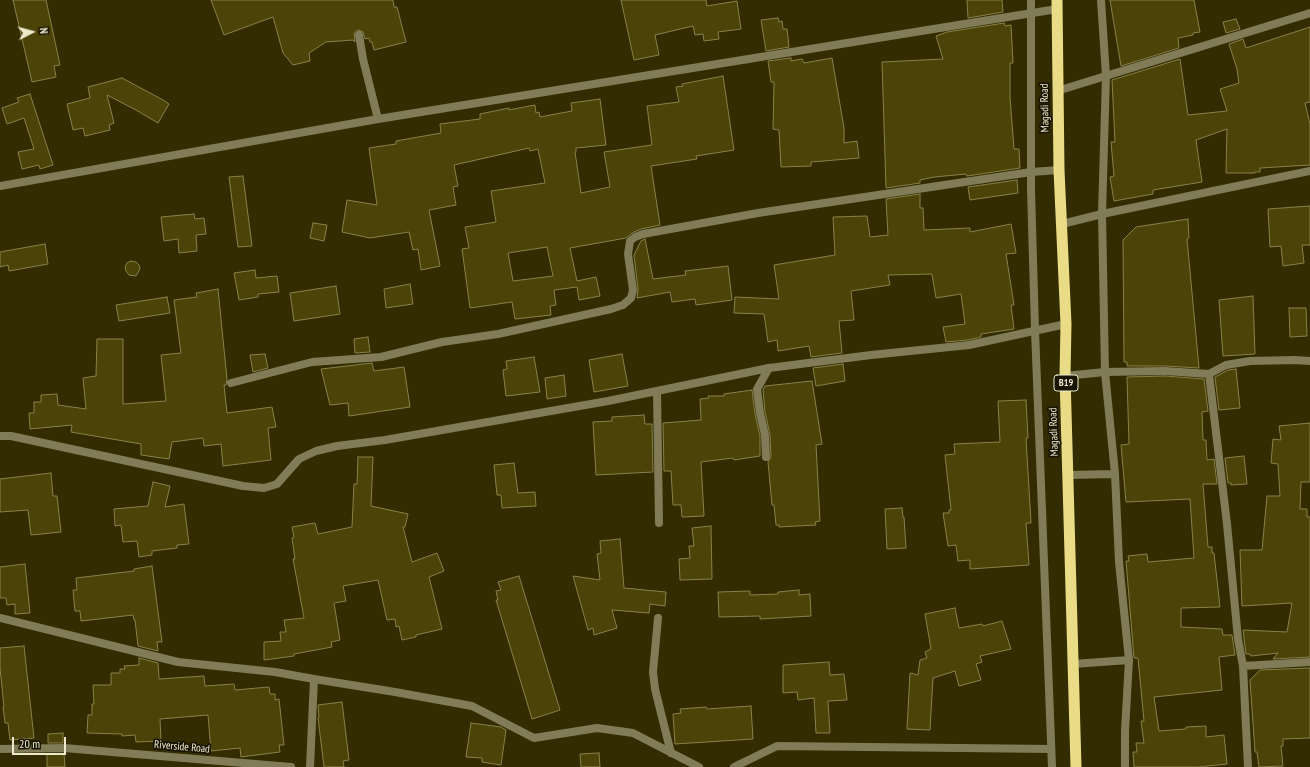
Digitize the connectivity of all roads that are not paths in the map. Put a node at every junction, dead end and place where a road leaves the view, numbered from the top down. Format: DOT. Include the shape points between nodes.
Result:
graph roads {
  1 [pos="1031,0"];
  2 [pos="1100,0"];
  3 [pos="1057,4"];
  4 [pos="1032,13"];
  5 [pos="1310,13"];
  6 [pos="359,35"];
  7 [pos="1106,76"];
  8 [pos="1057,91"];
  9 [pos="378,119"];
  10 [pos="1059,170"];
  11 [pos="1310,171"];
  12 [pos="1031,172"];
  13 [pos="0,186"];
  14 [pos="1102,214"];
  15 [pos="1062,224"];
  16 [pos="1066,324"];
  17 [pos="1035,330"];
  18 [pos="1310,361"];
  19 [pos="769,368"];
  20 [pos="1105,372"];
  21 [pos="1209,374"];
  22 [pos="1065,376"];
  23 [pos="231,383"];
  24 [pos="657,391"];
  25 [pos="0,436"];
  26 [pos="766,457"];
  27 [pos="1115,474"];
  28 [pos="1068,475"];
  29 [pos="659,524"];
  30 [pos="0,618"];
  31 [pos="658,618"];
  32 [pos="1129,660"];
  33 [pos="1310,662"];
  34 [pos="1073,664"];
  35 [pos="1243,666"];
  36 [pos="314,680"];
  37 [pos="0,749"];
  38 [pos="1051,749"];
  39 [pos="671,753"];
  40 [pos="291,767"];
  41 [pos="310,767"];
  42 [pos="699,767"];
  43 [pos="734,767"];
  44 [pos="1052,767"];
  45 [pos="1076,767"];
  46 [pos="1126,767"];
  47 [pos="1248,767"];
  1 -- 4 [label="street"];
  2 -- 7 [label="street"];
  3 -- 4 [label="street"];
  3 -- 8 [label="highway, Magadi Road / B19"];
  4 -- 9 [label="street"];
  4 -- 12 [label="street"];
  5 -- 7 [label="street"];
  6 -- 9 [label="street"];
  7 -- 8 [label="street"];
  7 -- 14 [label="street"];
  8 -- 10 [label="highway, Magadi Road / B19"];
  9 -- 13 [label="street"];
  10 -- 12 [label="street"];
  10 -- 15 [label="highway, Magadi Road / B19"];
  11 -- 14 [label="street"];
  12 -- 17 [label="street"];
  12 -- 23 [label="street" via="758,213 644,234 630,242 628,254 633,290 631,298 623,305 612,309 498,334 442,342 381,357 312,362"];
  14 -- 15 [label="street"];
  14 -- 20 [label="street"];
  15 -- 16 [label="highway, Magadi Road / B19"];
  16 -- 17 [label="street"];
  16 -- 22 [label="highway, Magadi Road / B19"];
  17 -- 19 [label="street" via="969,345"];
  17 -- 38 [label="street"];
  18 -- 21 [label="street" via="1250,361 1226,365"];
  19 -- 24 [label="street"];
  19 -- 26 [label="street" via="757,389"];
  20 -- 21 [label="street" via="1165,370"];
  20 -- 22 [label="street"];
  20 -- 27 [label="street"];
  21 -- 35 [label="street"];
  22 -- 28 [label="highway, Magadi Road / B19"];
  24 -- 25 [label="street" via="386,440 336,446 299,459 277,484 264,488 243,486 11,436"];
  24 -- 29 [label="street"];
  27 -- 28 [label="street"];
  27 -- 32 [label="street"];
  28 -- 34 [label="highway, Magadi Road / B19"];
  30 -- 36 [label="street" via="178,662 275,672"];
  31 -- 39 [label="street" via="653,672"];
  32 -- 34 [label="street"];
  32 -- 46 [label="street" via="1125,731"];
  33 -- 35 [label="street"];
  34 -- 45 [label="highway, Magadi Road / B19"];
  35 -- 47 [label="street"];
  36 -- 39 [label="street" via="472,706 534,738 597,728 633,733"];
  36 -- 41 [label="street"];
  37 -- 40 [label="street, Riverside Road" via="64,748"];
  38 -- 43 [label="street" via="777,746"];
  38 -- 44 [label="street"];
  39 -- 42 [label="street"];
}
